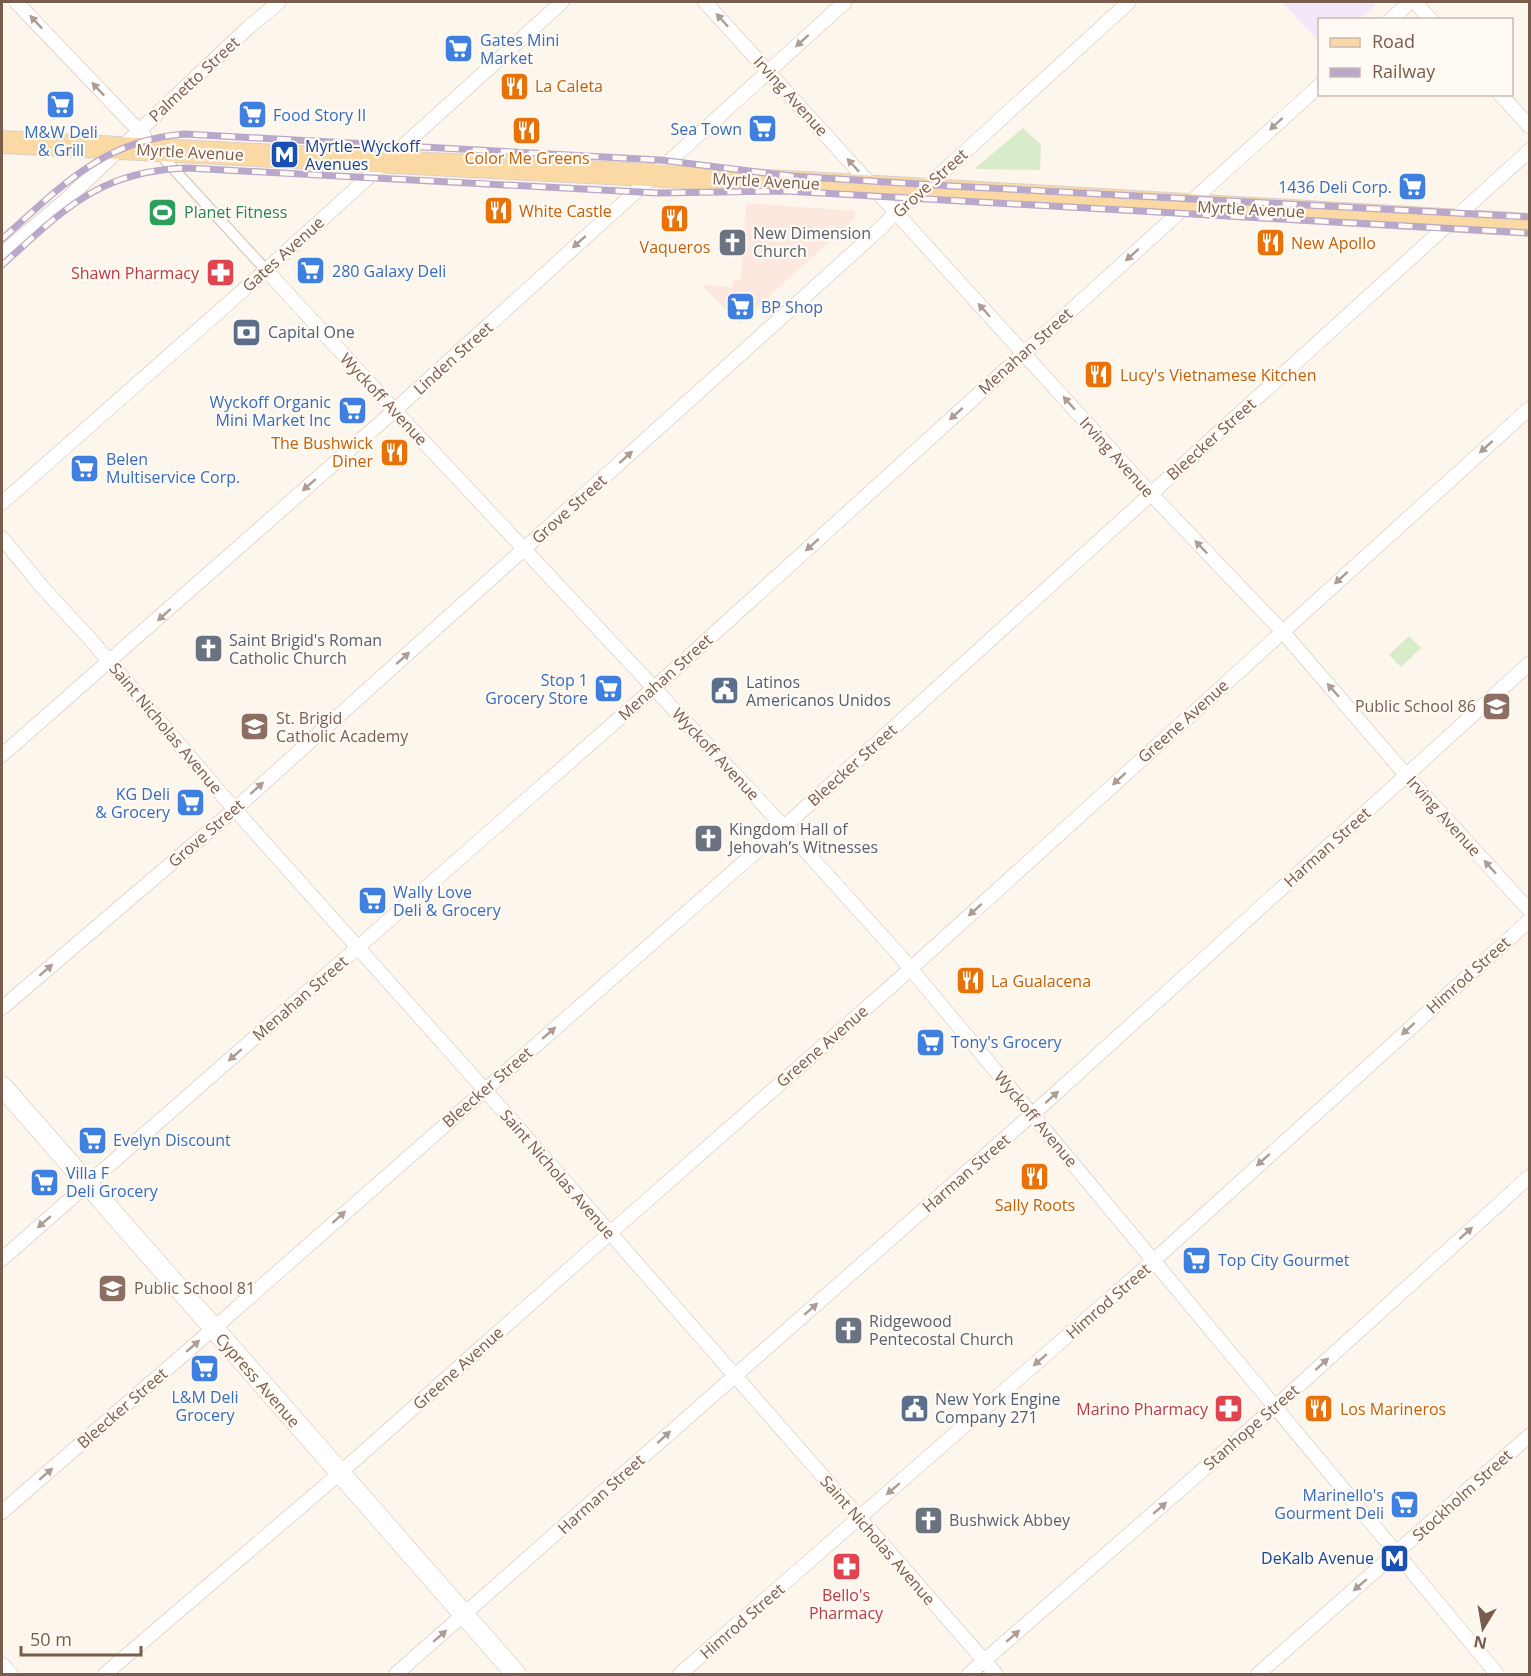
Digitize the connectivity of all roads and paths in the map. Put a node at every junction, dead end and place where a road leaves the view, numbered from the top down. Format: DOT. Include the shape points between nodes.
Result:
graph roads {
  1 [pos="16,2"];
  2 [pos="279,2"];
  3 [pos="562,2"];
  4 [pos="705,2"];
  5 [pos="845,2"];
  6 [pos="1129,2"];
  7 [pos="1410,2"];
  8 [pos="1415,2"];
  9 [pos="1392,18"];
  10 [pos="1429,18"];
  11 [pos="768,71"];
  12 [pos="1318,87"];
  13 [pos="1502,96"];
  14 [pos="1530,127"];
  15 [pos="139,131"];
  16 [pos="2,142"];
  17 [pos="120,148"];
  18 [pos="156,150"];
  19 [pos="1530,150"];
  20 [pos="385,161"];
  21 [pos="653,175"];
  22 [pos="872,186"];
  23 [pos="923,190"];
  24 [pos="1187,205"];
  25 [pos="896,212"];
  26 [pos="1453,220"];
  27 [pos="1530,225"];
  28 [pos="2,254"];
  29 [pos="266,270"];
  30 [pos="1023,353"];
  31 [pos="1530,408"];
  32 [pos="395,410"];
  33 [pos="1151,494"];
  34 [pos="2,503"];
  35 [pos="2,538"];
  36 [pos="524,549"];
  37 [pos="1282,631"];
  38 [pos="109,662"];
  39 [pos="1530,663"];
  40 [pos="654,688"];
  41 [pos="2,755"];
  42 [pos="1406,775"];
  43 [pos="235,809"];
  44 [pos="784,827"];
  45 [pos="1530,911"];
  46 [pos="1530,920"];
  47 [pos="358,948"];
  48 [pos="911,968"];
  49 [pos="2,1008"];
  50 [pos="2,1086"];
  51 [pos="484,1089"];
  52 [pos="1032,1114"];
  53 [pos="1530,1176"];
  54 [pos="87,1185"];
  55 [pos="610,1233"];
  56 [pos="2,1259"];
  57 [pos="1153,1261"];
  58 [pos="213,1329"];
  59 [pos="734,1376"];
  60 [pos="1275,1407"];
  61 [pos="1530,1435"];
  62 [pos="340,1473"];
  63 [pos="2,1512"];
  64 [pos="860,1518"];
  65 [pos="1396,1553"];
  66 [pos="464,1615"];
  67 [pos="985,1662"];
  68 [pos="2,1664"];
  69 [pos="11,1674"];
  70 [pos="105,1674"];
  71 [pos="396,1674"];
  72 [pos="516,1674"];
  73 [pos="680,1674"];
  74 [pos="969,1674"];
  75 [pos="996,1674"];
  76 [pos="1258,1674"];
  77 [pos="1497,1674"];
  15 -- 1 [label="street, Wyckoff Avenue, one-way"];
  2 -- 15 [label="street, Palmetto Street"];
  3 -- 20 [label="street, Gates Avenue"];
  11 -- 4 [label="street, Irving Avenue, one-way"];
  5 -- 11 [label="street, Linden Street, one-way"];
  6 -- 23 [label="street, Grove Street"];
  7 -- 9 [label="street"];
  8 -- 10 [label="street"];
  11 -- 21 [label="street, Linden Street"];
  22 -- 11 [label="street, Irving Avenue, one-way"];
  12 -- 24 [label="street, Menahan Street, one-way"];
  13 -- 14 [label="street"];
  15 -- 17 [label="street, Palmetto Street"];
  15 -- 18 [label="street, Wyckoff Avenue"];
  16 -- 17 [label="main road, Myrtle Avenue"];
  17 -- 18 [label="main road, Myrtle Avenue"];
  17 -- 28 [label="street, Palmetto Street"];
  18 -- 20 [label="main road, Myrtle Avenue"];
  18 -- 29 [label="street, Wyckoff Avenue"];
  19 -- 26 [label="street, Bleecker Street"];
  20 -- 21 [label="main road, Myrtle Avenue"];
  20 -- 29 [label="street, Gates Avenue"];
  21 -- 22 [label="main road, Myrtle Avenue"];
  21 -- 32 [label="street, Linden Street, one-way"];
  22 -- 23 [label="main road, Myrtle Avenue"];
  22 -- 25 [label="street, Irving Avenue"];
  23 -- 24 [label="main road, Myrtle Avenue"];
  23 -- 25 [label="street, Grove Street"];
  24 -- 26 [label="main road, Myrtle Avenue"];
  24 -- 30 [label="street, Menahan Street, one-way"];
  30 -- 25 [label="street, Irving Avenue, one-way"];
  36 -- 25 [label="street, Grove Street, one-way"];
  26 -- 27 [label="main road, Myrtle Avenue"];
  26 -- 33 [label="street, Bleecker Street"];
  29 -- 32 [label="street, Wyckoff Avenue"];
  29 -- 34 [label="street, Gates Avenue"];
  33 -- 30 [label="street, Irving Avenue, one-way"];
  30 -- 40 [label="street, Menahan Street, one-way"];
  31 -- 37 [label="street, Greene Avenue, one-way"];
  32 -- 36 [label="street, Wyckoff Avenue"];
  32 -- 38 [label="street, Linden Street, one-way"];
  37 -- 33 [label="street, Irving Avenue, one-way"];
  33 -- 44 [label="street, Bleecker Street"];
  35 -- 38 [label="street, Saint Nicholas Avenue"];
  36 -- 40 [label="street, Wyckoff Avenue"];
  43 -- 36 [label="street, Grove Street, one-way"];
  42 -- 37 [label="street, Irving Avenue, one-way"];
  37 -- 48 [label="street, Greene Avenue, one-way"];
  38 -- 41 [label="street, Linden Street"];
  38 -- 43 [label="street, Saint Nicholas Avenue"];
  39 -- 42 [label="street, Harman Street"];
  40 -- 44 [label="street, Wyckoff Avenue"];
  40 -- 47 [label="street, Menahan Street"];
  45 -- 42 [label="street, Irving Avenue, one-way"];
  52 -- 42 [label="street, Harman Street, one-way"];
  43 -- 47 [label="street, Saint Nicholas Avenue"];
  49 -- 43 [label="street, Grove Street, one-way"];
  44 -- 48 [label="street, Wyckoff Avenue"];
  51 -- 44 [label="street, Bleecker Street, one-way"];
  46 -- 57 [label="street, Himrod Street, one-way"];
  47 -- 51 [label="street, Saint Nicholas Avenue"];
  47 -- 54 [label="street, Menahan Street, one-way"];
  48 -- 52 [label="street, Wyckoff Avenue"];
  48 -- 55 [label="street, Greene Avenue"];
  50 -- 54 [label="main road, Cypress Avenue"];
  51 -- 55 [label="street, Saint Nicholas Avenue"];
  58 -- 51 [label="street, Bleecker Street, one-way"];
  52 -- 57 [label="street, Wyckoff Avenue"];
  59 -- 52 [label="street, Harman Street, one-way"];
  60 -- 53 [label="street, Stanhope Street, one-way"];
  54 -- 56 [label="street, Menahan Street, one-way"];
  54 -- 58 [label="main road, Cypress Avenue"];
  55 -- 59 [label="street, Saint Nicholas Avenue"];
  55 -- 62 [label="street, Greene Avenue"];
  57 -- 60 [label="street, Wyckoff Avenue"];
  57 -- 64 [label="street, Himrod Street, one-way"];
  58 -- 62 [label="main road, Cypress Avenue"];
  63 -- 58 [label="street, Bleecker Street, one-way"];
  59 -- 64 [label="street, Saint Nicholas Avenue"];
  66 -- 59 [label="street, Harman Street, one-way"];
  60 -- 65 [label="street, Wyckoff Avenue"];
  67 -- 60 [label="street, Stanhope Street, one-way"];
  61 -- 65 [label="street, Stockholm Street"];
  62 -- 66 [label="main road, Cypress Avenue"];
  62 -- 70 [label="street, Greene Avenue"];
  64 -- 67 [label="street, Saint Nicholas Avenue"];
  64 -- 73 [label="street, Himrod Street"];
  65 -- 76 [label="street, Stockholm Street, one-way"];
  65 -- 77 [label="street, Wyckoff Avenue"];
  71 -- 66 [label="street, Harman Street, one-way"];
  66 -- 72 [label="main road, Cypress Avenue"];
  67 -- 74 [label="street, Stanhope Street"];
  67 -- 75 [label="street, Saint Nicholas Avenue"];
  68 -- 69 [label="street"];
}
